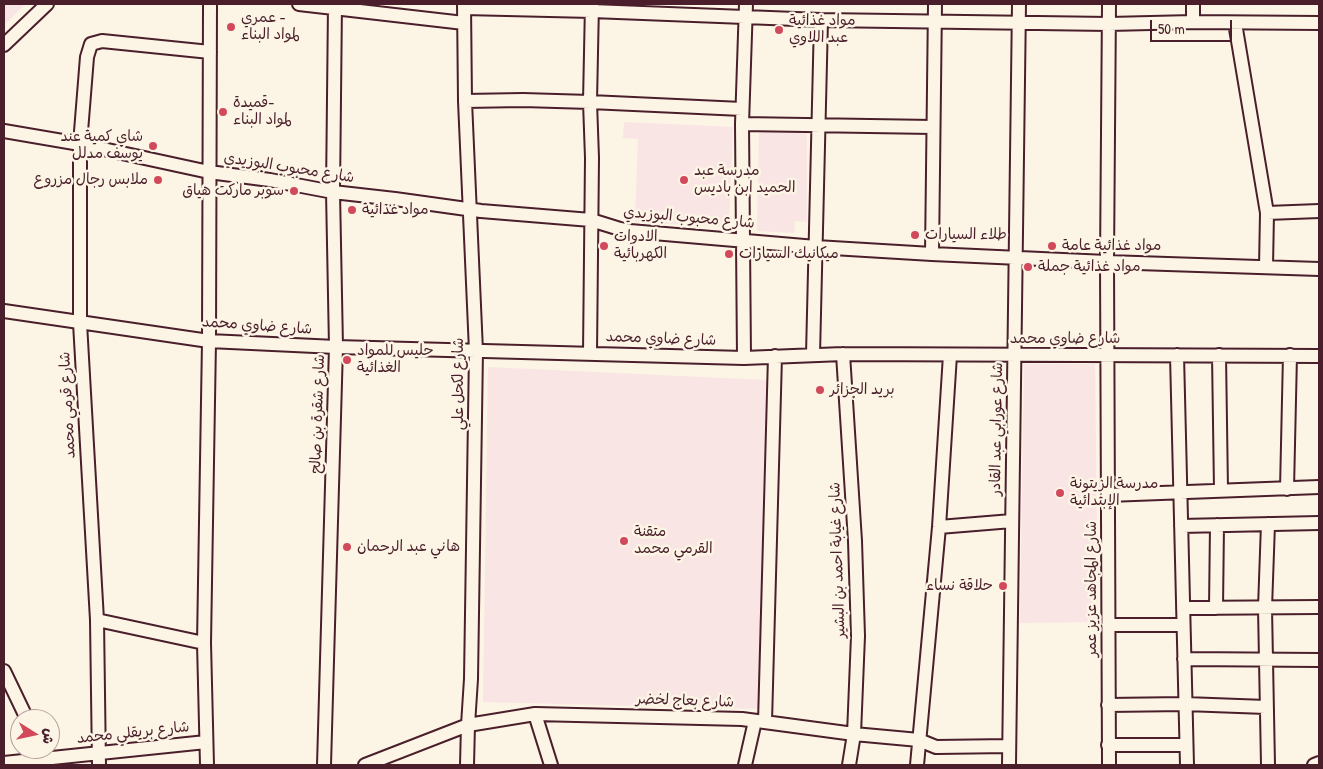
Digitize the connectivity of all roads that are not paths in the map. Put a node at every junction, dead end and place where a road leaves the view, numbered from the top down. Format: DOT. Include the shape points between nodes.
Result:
graph roads {
  1 [pos="47,4"];
  2 [pos="210,4"];
  3 [pos="299,4"];
  4 [pos="746,4"];
  5 [pos="935,4"];
  6 [pos="1019,4"];
  7 [pos="1109,4"];
  8 [pos="1193,4"];
  9 [pos="335,6"];
  10 [pos="464,6"];
  11 [pos="592,7"];
  12 [pos="746,18"];
  13 [pos="821,20"];
  14 [pos="464,22"];
  15 [pos="934,22"];
  16 [pos="1193,22"];
  17 [pos="1235,23"];
  18 [pos="1319,23"];
  19 [pos="1019,24"];
  20 [pos="1109,24"];
  21 [pos="4,45"];
  22 [pos="210,52"];
  23 [pos="465,101"];
  24 [pos="590,102"];
  25 [pos="742,109"];
  26 [pos="742,124"];
  27 [pos="818,125"];
  28 [pos="933,128"];
  29 [pos="4,131"];
  30 [pos="80,144"];
  31 [pos="209,172"];
  32 [pos="332,192"];
  33 [pos="469,210"];
  34 [pos="1319,211"];
  35 [pos="1267,213"];
  36 [pos="591,220"];
  37 [pos="742,240"];
  38 [pos="816,247"];
  39 [pos="932,254"];
  40 [pos="1015,257"];
  41 [pos="1106,262"];
  42 [pos="1266,267"];
  43 [pos="1319,269"];
  44 [pos="4,311"];
  45 [pos="80,323"];
  46 [pos="209,340"];
  47 [pos="336,347"];
  48 [pos="476,351"];
  49 [pos="590,353"];
  50 [pos="843,354"];
  51 [pos="1107,354"];
  52 [pos="813,355"];
  53 [pos="950,355"];
  54 [pos="1014,355"];
  55 [pos="1177,355"];
  56 [pos="1219,355"];
  57 [pos="1290,355"];
  58 [pos="775,356"];
  59 [pos="1319,356"];
  60 [pos="744,358"];
  61 [pos="1319,487"];
  62 [pos="1287,489"];
  63 [pos="1222,490"];
  64 [pos="1181,491"];
  65 [pos="1108,495"];
  66 [pos="1012,521"];
  67 [pos="1268,524"];
  68 [pos="1319,524"];
  69 [pos="1217,525"];
  70 [pos="1181,526"];
  71 [pos="939,527"];
  72 [pos="1319,607"];
  73 [pos="1183,608"];
  74 [pos="1216,608"];
  75 [pos="1265,608"];
  76 [pos="97,620"];
  77 [pos="1183,625"];
  78 [pos="1108,626"];
  79 [pos="204,643"];
  80 [pos="1184,659"];
  81 [pos="1266,659"];
  82 [pos="1319,660"];
  83 [pos="4,671"];
  84 [pos="1184,704"];
  85 [pos="1108,705"];
  86 [pos="1266,707"];
  87 [pos="22,709"];
  88 [pos="534,714"];
  89 [pos="760,721"];
  90 [pos="468,725"];
  91 [pos="854,734"];
  92 [pos="919,740"];
  93 [pos="206,742"];
  94 [pos="1108,745"];
  95 [pos="1186,745"];
  96 [pos="1009,746"];
  97 [pos="60,758"];
  98 [pos="38,759"];
  99 [pos="99,759"];
  100 [pos="4,763"];
  101 [pos="1319,763"];
  102 [pos="207,765"];
  103 [pos="324,765"];
  104 [pos="365,765"];
  105 [pos="468,765"];
  106 [pos="551,765"];
  107 [pos="745,765"];
  108 [pos="849,765"];
  109 [pos="917,765"];
  110 [pos="1009,765"];
  111 [pos="1109,765"];
  112 [pos="1187,765"];
  113 [pos="1268,765"];
  114 [pos="1314,765"];
  1 -- 21 [label="street"];
  2 -- 22 [label="street"];
  3 -- 9 [label="street"];
  4 -- 12 [label="street"];
  5 -- 15 [label="street"];
  6 -- 19 [label="street, شارع عورابي عبد القادر"];
  7 -- 20 [label="street, شارع المجاهد عزيز عمر"];
  8 -- 16 [label="street"];
  9 -- 14 [label="street"];
  9 -- 32 [label="street, شارع شقرة بن صالح"];
  10 -- 11 [label="street"];
  10 -- 14 [label="street, شارع لكحل علي"];
  11 -- 12 [label="street"];
  11 -- 24 [label="street"];
  12 -- 13 [label="street"];
  12 -- 25 [label="street"];
  13 -- 15 [label="street"];
  13 -- 27 [label="street"];
  14 -- 23 [label="street, شارع لكحل علي"];
  15 -- 19 [label="street"];
  15 -- 28 [label="street"];
  16 -- 17 [label="street"];
  16 -- 20 [label="street"];
  17 -- 18 [label="street"];
  17 -- 35 [label="street"];
  19 -- 20 [label="street"];
  19 -- 40 [label="street, شارع عورابي عبد القادر"];
  20 -- 41 [label="street, شارع المجاهد عزيز عمر"];
  22 -- 30 [label="street, شارع قرمي محمد" via="102,42 91,44 87,57"];
  22 -- 31 [label="street"];
  23 -- 24 [label="street"];
  23 -- 33 [label="street, شارع لكحل علي"];
  24 -- 25 [label="street"];
  24 -- 36 [label="street"];
  25 -- 26 [label="street"];
  26 -- 27 [label="street"];
  26 -- 37 [label="street"];
  27 -- 28 [label="street"];
  27 -- 38 [label="street"];
  28 -- 39 [label="street"];
  29 -- 30 [label="street, شارع محبوب البوزيدي"];
  30 -- 31 [label="street, شارع محبوب البوزيدي"];
  30 -- 45 [label="street, شارع قرمي محمد"];
  31 -- 32 [label="street, شارع محبوب البوزيدي"];
  31 -- 46 [label="street"];
  32 -- 33 [label="street, شارع محبوب البوزيدي"];
  32 -- 47 [label="street, شارع شقرة بن صالح"];
  33 -- 36 [label="street, شارع محبوب البوزيدي"];
  33 -- 48 [label="street, شارع لكحل علي"];
  34 -- 35 [label="street"];
  35 -- 42 [label="street"];
  36 -- 37 [label="street, شارع محبوب البوزيدي" via="625,230"];
  36 -- 49 [label="street"];
  37 -- 38 [label="street, شارع محبوب البوزيدي"];
  37 -- 60 [label="street"];
  38 -- 39 [label="street, شارع محبوب البوزيدي"];
  38 -- 52 [label="street"];
  39 -- 40 [label="street, شارع محبوب البوزيدي"];
  40 -- 41 [label="street, شارع محبوب البوزيدي"];
  40 -- 54 [label="street, شارع عورابي عبد القادر"];
  41 -- 42 [label="street, شارع محبوب البوزيدي"];
  41 -- 51 [label="street, شارع المجاهد عزيز عمر"];
  42 -- 43 [label="street, شارع محبوب البوزيدي"];
  44 -- 45 [label="street, شارع ضاوي محمد"];
  45 -- 46 [label="street, شارع ضاوي محمد"];
  45 -- 76 [label="street, شارع قرمي محمد"];
  46 -- 47 [label="street, شارع ضاوي محمد"];
  46 -- 79 [label="street"];
  47 -- 48 [label="street, شارع ضاوي محمد"];
  47 -- 103 [label="street, شارع شقرة بن صالح"];
  48 -- 49 [label="street, شارع ضاوي محمد"];
  48 -- 90 [label="street, شارع لكحل علي"];
  49 -- 60 [label="street, شارع ضاوي محمد"];
  50 -- 52 [label="street, شارع ضاوي محمد"];
  50 -- 53 [label="street, شارع ضاوي محمد"];
  50 -- 91 [label="street, شارع غيابة احمد بن البشير" via="855,541"];
  51 -- 54 [label="street, شارع ضاوي محمد"];
  51 -- 55 [label="street, شارع ضاوي محمد"];
  51 -- 65 [label="street, شارع المجاهد عزيز عمر"];
  52 -- 58 [label="street, شارع ضاوي محمد"];
  53 -- 54 [label="street, شارع ضاوي محمد"];
  53 -- 71 [label="street"];
  54 -- 66 [label="street, شارع عورابي عبد القادر"];
  55 -- 56 [label="street, شارع ضاوي محمد"];
  55 -- 64 [label="street"];
  56 -- 57 [label="street, شارع ضاوي محمد"];
  56 -- 63 [label="street"];
  57 -- 59 [label="street, شارع ضاوي محمد"];
  57 -- 62 [label="street"];
  58 -- 60 [label="street, شارع ضاوي محمد"];
  58 -- 89 [label="street"];
  61 -- 62 [label="street"];
  62 -- 63 [label="street"];
  63 -- 64 [label="street"];
  64 -- 65 [label="street"];
  64 -- 70 [label="street"];
  65 -- 78 [label="street, شارع المجاهد عزيز عمر"];
  66 -- 71 [label="street"];
  66 -- 96 [label="street, شارع عورابي عبد القادر"];
  67 -- 68 [label="street"];
  67 -- 69 [label="street"];
  67 -- 75 [label="street"];
  69 -- 70 [label="street"];
  69 -- 74 [label="street"];
  70 -- 73 [label="street"];
  71 -- 92 [label="street"];
  72 -- 75 [label="street"];
  73 -- 74 [label="street"];
  73 -- 77 [label="street"];
  74 -- 75 [label="street"];
  75 -- 81 [label="street"];
  76 -- 79 [label="street"];
  76 -- 99 [label="street, شارع قرمي محمد"];
  77 -- 78 [label="street"];
  77 -- 80 [label="street"];
  78 -- 85 [label="street, شارع المجاهد عزيز عمر"];
  79 -- 93 [label="street"];
  80 -- 81 [label="street"];
  80 -- 84 [label="street"];
  81 -- 82 [label="street"];
  81 -- 86 [label="street"];
  83 -- 87 [label="street"];
  84 -- 85 [label="street"];
  84 -- 86 [label="street"];
  84 -- 95 [label="street"];
  85 -- 94 [label="street, شارع المجاهد عزيز عمر"];
  86 -- 113 [label="street"];
  88 -- 89 [label="street, شارع بعاج لخضر"];
  88 -- 90 [label="street, شارع بعاج لخضر"];
  88 -- 106 [label="street"];
  89 -- 91 [label="street, شارع بعاج لخضر"];
  89 -- 107 [label="street"];
  90 -- 104 [label="street, شارع بعاج لخضر"];
  90 -- 105 [label="street, شارع لكحل علي"];
  91 -- 92 [label="street, شارع بعاج لخضر"];
  91 -- 108 [label="street, شارع غيابة احمد بن البشير"];
  92 -- 96 [label="street, شارع بعاج لخضر" via="936,747"];
  92 -- 109 [label="street"];
  93 -- 99 [label="street, شارع بريقلي محمد"];
  93 -- 102 [label="street"];
  94 -- 95 [label="street"];
  94 -- 111 [label="street, شارع المجاهد عزيز عمر"];
  95 -- 112 [label="street"];
  96 -- 110 [label="street, شارع عورابي عبد القادر"];
  97 -- 99 [label="street, شارع بريقلي محمد"];
  98 -- 100 [label="street, شارع بريقلي محمد"];
  101 -- 114 [label="street"];
}
